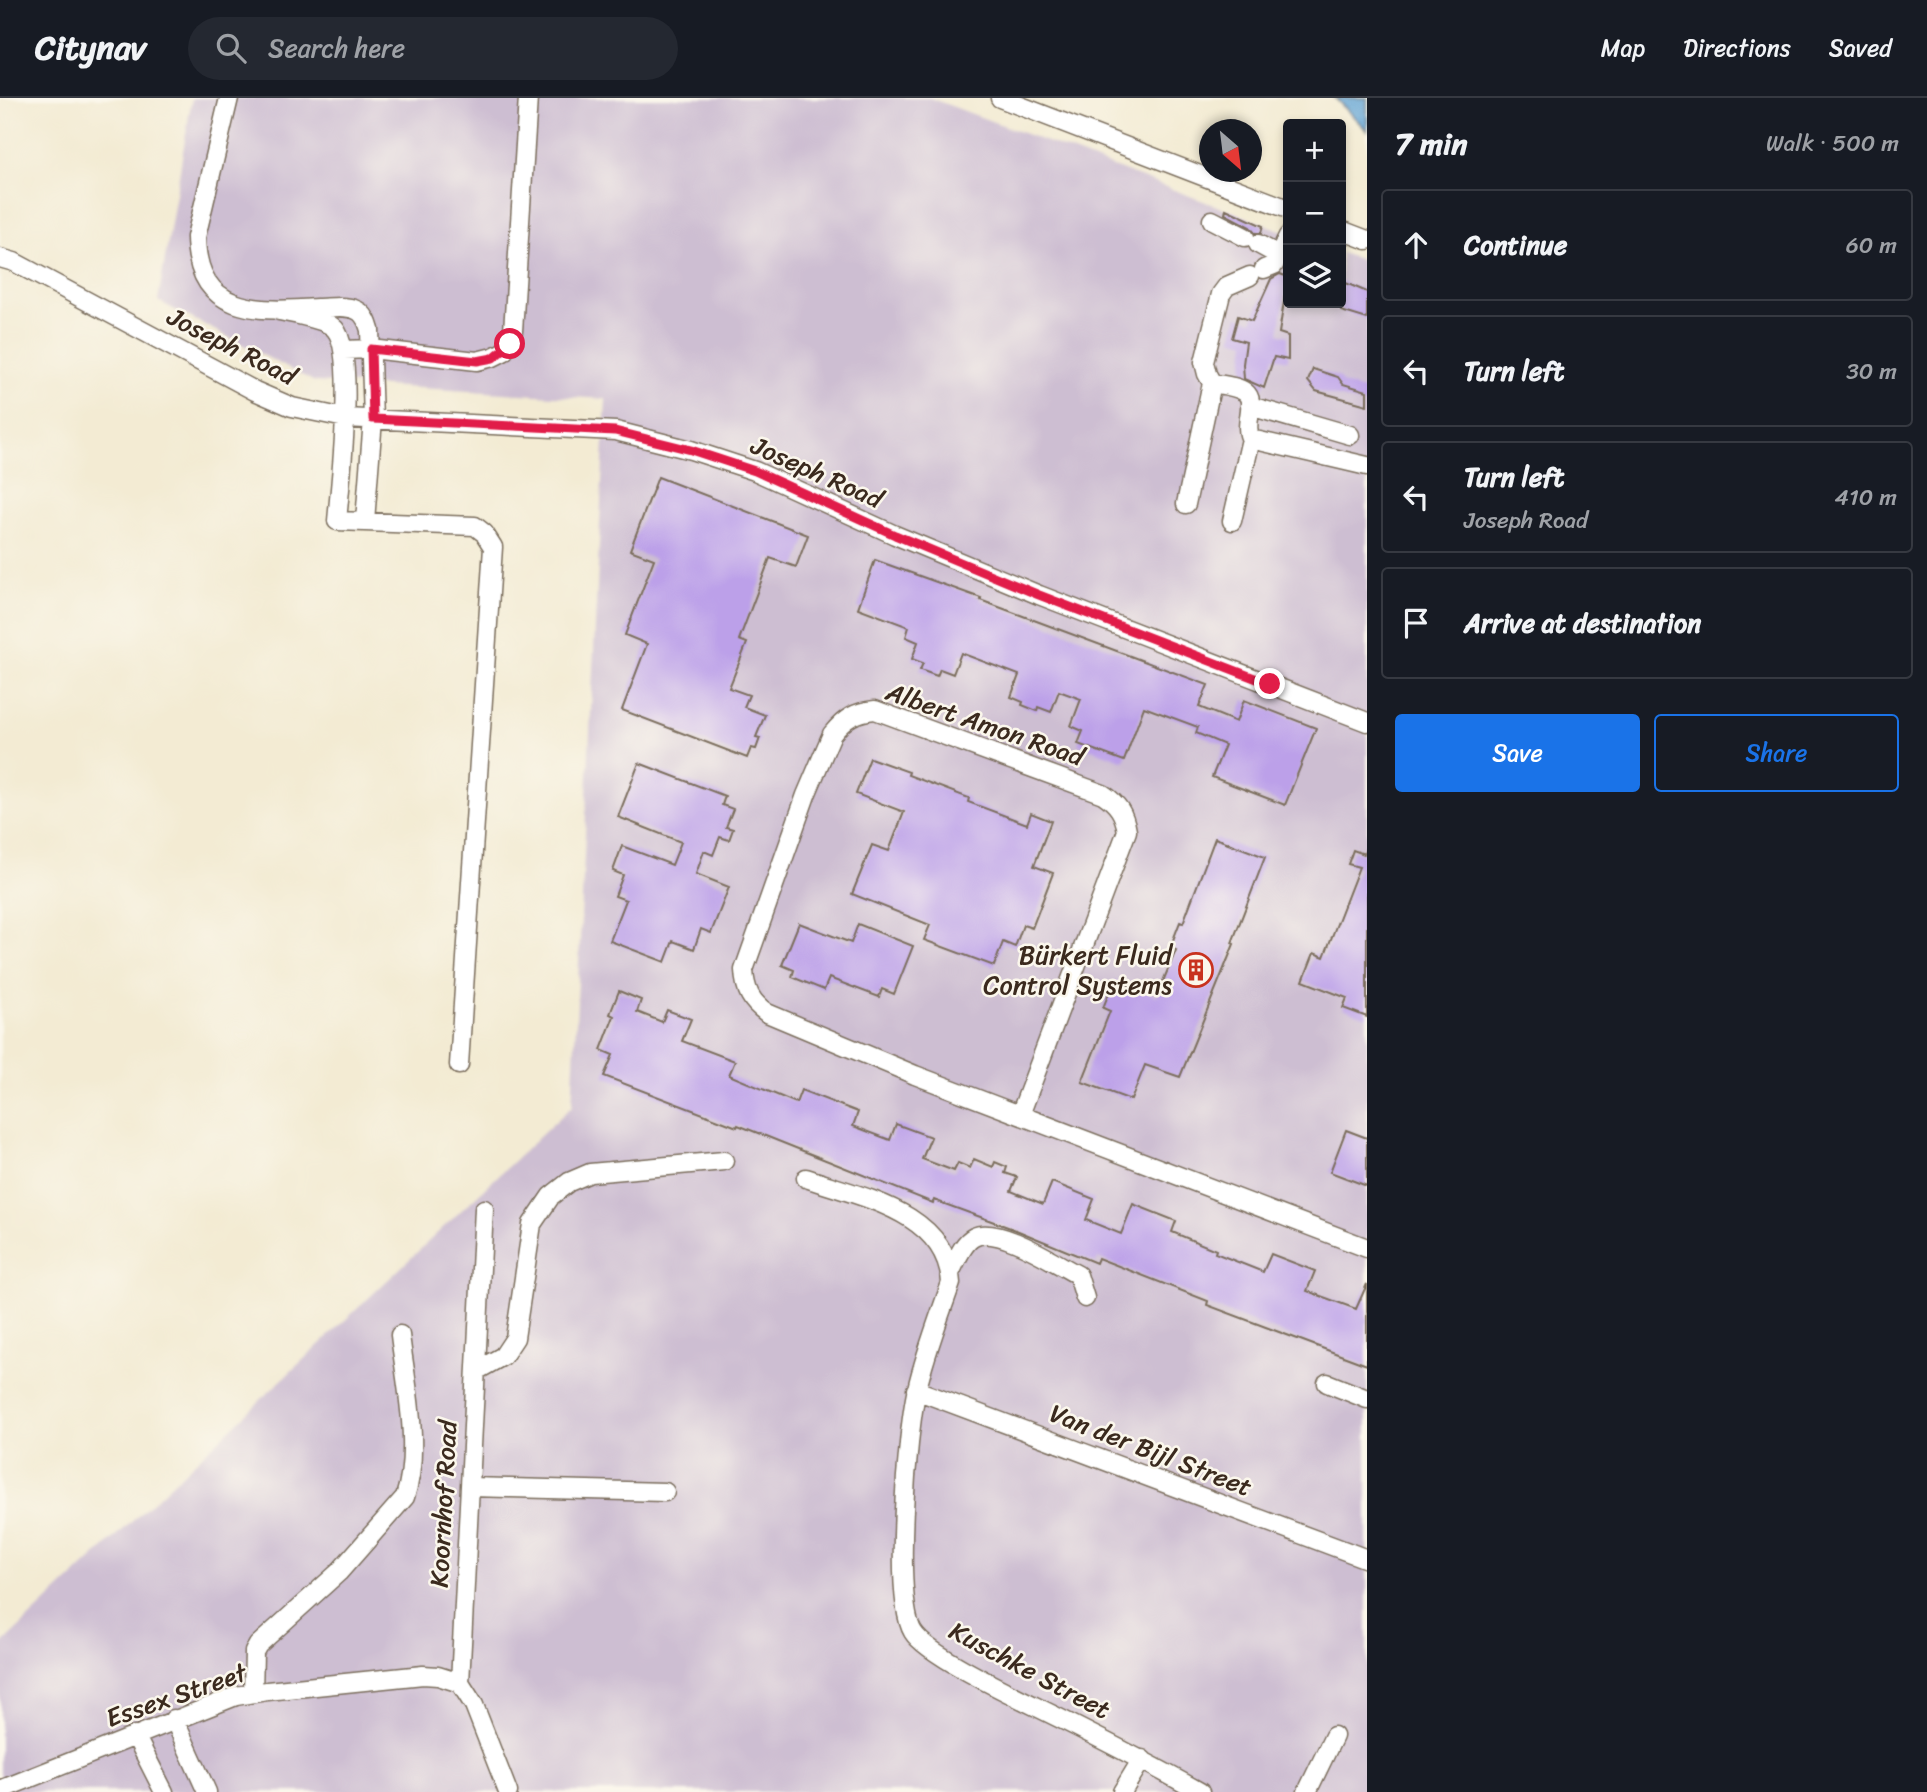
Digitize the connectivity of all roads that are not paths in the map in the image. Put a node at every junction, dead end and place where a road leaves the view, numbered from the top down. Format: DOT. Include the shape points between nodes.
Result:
graph roads {
  1 [pos="229,98"];
  2 [pos="528,98"];
  3 [pos="1000,98"];
  4 [pos="1283,207"];
  5 [pos="1212,220"];
  6 [pos="1346,232"];
  7 [pos="1367,240"];
  8 [pos="1284,245"];
  9 [pos="1280,256"];
  10 [pos="0,258"];
  11 [pos="279,311"];
  12 [pos="371,349"];
  13 [pos="344,350"];
  14 [pos="1212,383"];
  15 [pos="1250,406"];
  16 [pos="345,418"];
  17 [pos="373,419"];
  18 [pos="1350,435"];
  19 [pos="1251,439"];
  20 [pos="1367,466"];
  21 [pos="1186,503"];
  22 [pos="365,522"];
  23 [pos="1232,522"];
  24 [pos="1367,722"];
  25 [pos="459,1065"];
  26 [pos="1020,1115"];
  27 [pos="724,1161"];
  28 [pos="806,1178"];
  29 [pos="484,1209"];
  30 [pos="1367,1248"];
  31 [pos="950,1273"];
  32 [pos="1085,1298"];
  33 [pos="400,1335"];
  34 [pos="476,1371"];
  35 [pos="1327,1383"];
  36 [pos="916,1390"];
  37 [pos="1367,1399"];
  38 [pos="470,1487"];
  39 [pos="665,1492"];
  40 [pos="1367,1559"];
  41 [pos="460,1683"];
  42 [pos="253,1693"];
  43 [pos="174,1720"];
  44 [pos="135,1735"];
  45 [pos="1334,1736"];
  46 [pos="1142,1759"];
  47 [pos="0,1790"];
  48 [pos="164,1792"];
  49 [pos="206,1792"];
  50 [pos="508,1792"];
  51 [pos="1122,1792"];
  52 [pos="1200,1792"];
  53 [pos="1307,1792"];
  1 -- 11 [label="street" via="199,219 196,254 206,281 224,300 252,310"];
  2 -- 12 [label="street" via="510,344 493,358 477,361"];
  3 -- 4 [label="street"];
  5 -- 9 [label="street"];
  6 -- 7 [label="street"];
  8 -- 9 [label="street"];
  9 -- 14 [label="street" via="1274,265 1227,286 1221,294 1204,362"];
  10 -- 16 [label="street, Joseph Road" via="255,391 292,407"];
  11 -- 12 [label="street" via="339,307 359,311 370,330"];
  11 -- 13 [label="street" via="328,323 336,329"];
  12 -- 13 [label="street"];
  12 -- 17 [label="street"];
  13 -- 16 [label="street"];
  14 -- 15 [label="street" via="1242,390"];
  14 -- 21 [label="street"];
  15 -- 18 [label="street"];
  15 -- 19 [label="street" via="1247,433"];
  16 -- 17 [label="street, Joseph Road"];
  16 -- 22 [label="street" via="337,521"];
  17 -- 22 [label="street"];
  17 -- 24 [label="street, Joseph Road" via="615,431 691,450 755,471 1039,595"];
  19 -- 20 [label="street"];
  19 -- 23 [label="street"];
  22 -- 25 [label="street" via="475,526 492,547"];
  26 -- 26 [label="street, Albert Amon Road" via="767,1013 749,995 744,970 806,795 832,734 860,711 875,710 1103,794 1116,803 1124,817 1127,831"];
  26 -- 30 [label="street, Albert Amon Road"];
  27 -- 34 [label="street" via="590,1173 551,1196 532,1224 515,1338 503,1356"];
  28 -- 31 [label="street" via="910,1217 944,1252"];
  29 -- 34 [label="street, Koornhof Road"];
  31 -- 32 [label="street, Kuschke Street" via="972,1237 1001,1236 1078,1275"];
  31 -- 36 [label="street, Kuschke Street" via="951,1283"];
  33 -- 42 [label="street" via="412,1442 405,1497 339,1572 258,1645"];
  34 -- 38 [label="street, Koornhof Road"];
  35 -- 37 [label="street"];
  36 -- 40 [label="street, Van der Bijl Street"];
  36 -- 46 [label="street, Kuschke Street" via="904,1495 905,1597 912,1632 975,1675"];
  38 -- 39 [label="street"];
  38 -- 41 [label="street, Koornhof Road"];
  41 -- 42 [label="street, Essex Street" via="423,1675"];
  41 -- 50 [label="street" via="474,1704"];
  42 -- 43 [label="street, Essex Street"];
  43 -- 44 [label="street, Essex Street"];
  43 -- 49 [label="street"];
  44 -- 47 [label="street, Essex Street"];
  44 -- 48 [label="street"];
  45 -- 53 [label="street"];
  46 -- 51 [label="street"];
  46 -- 52 [label="street, Kuschke Street"];
}
